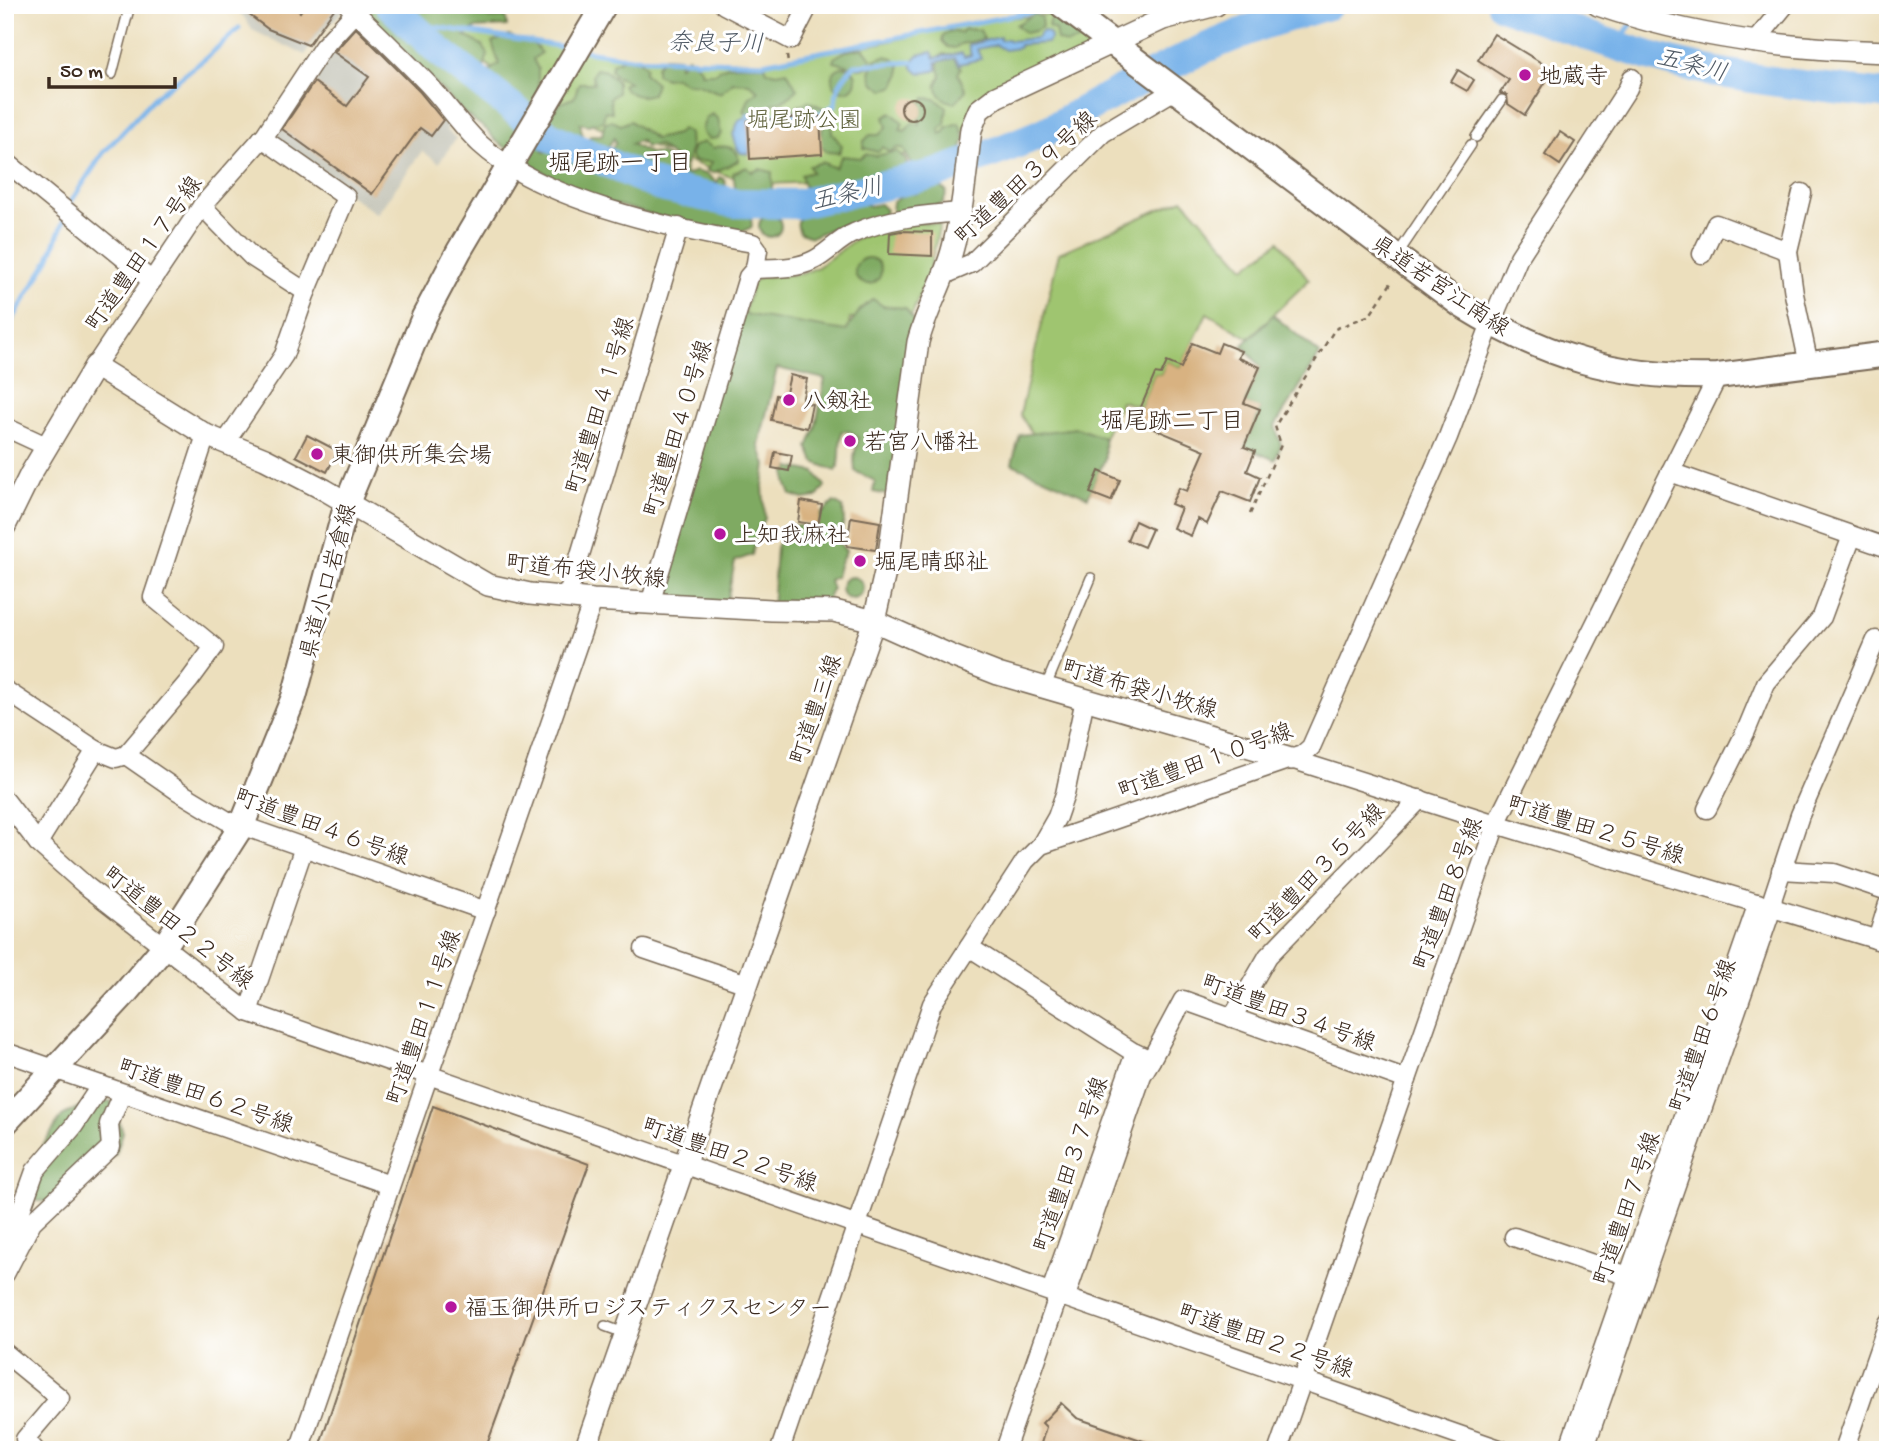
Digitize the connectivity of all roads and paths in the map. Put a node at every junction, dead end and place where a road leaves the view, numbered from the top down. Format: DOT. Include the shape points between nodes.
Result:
graph roads {
  1 [pos="130,5"];
  2 [pos="604,5"];
  3 [pos="724,5"];
  4 [pos="809,5"];
  5 [pos="1216,5"];
  6 [pos="1598,5"];
  7 [pos="1785,5"];
  8 [pos="356,8"];
  9 [pos="1073,8"];
  10 [pos="1754,43"];
  11 [pos="1114,44"];
  12 [pos="1888,51"];
  13 [pos="112,74"];
  14 [pos="1632,78"];
  15 [pos="1174,89"];
  16 [pos="1502,100"];
  17 [pos="262,138"];
  18 [pos="5,161"];
  19 [pos="511,163"];
  20 [pos="1802,193"];
  21 [pos="962,205"];
  22 [pos="202,206"];
  23 [pos="679,227"];
  24 [pos="1788,251"];
  25 [pos="1702,254"];
  26 [pos="1400,260"];
  27 [pos="755,269"];
  28 [pos="944,275"];
  29 [pos="152,281"];
  30 [pos="306,292"];
  31 [pos="1491,323"];
  32 [pos="1888,354"];
  33 [pos="1809,365"];
  34 [pos="95,366"];
  35 [pos="1718,376"];
  36 [pos="5,427"];
  37 [pos="215,439"];
  38 [pos="46,446"];
  39 [pos="1670,472"];
  40 [pos="347,503"];
  41 [pos="1250,514"];
  42 [pos="5,526"];
  43 [pos="1852,536"];
  44 [pos="1888,548"];
  45 [pos="1091,578"];
  46 [pos="567,598"];
  47 [pos="593,600"];
  48 [pos="650,604"];
  49 [pos="874,621"];
  50 [pos="1875,640"];
  51 [pos="1045,688"];
  52 [pos="5,690"];
  53 [pos="1085,699"];
  54 [pos="96,750"];
  55 [pos="126,755"];
  56 [pos="1291,758"];
  57 [pos="1420,799"];
  58 [pos="7,806"];
  59 [pos="1707,809"];
  60 [pos="1496,824"];
  61 [pos="242,825"];
  62 [pos="38,843"];
  63 [pos="1041,845"];
  64 [pos="304,847"];
  65 [pos="1781,870"];
  66 [pos="1888,891"];
  67 [pos="1888,904"];
  68 [pos="1765,906"];
  69 [pos="486,911"];
  70 [pos="1882,942"];
  71 [pos="164,947"];
  72 [pos="969,947"];
  73 [pos="644,949"];
  74 [pos="747,984"];
  75 [pos="248,1012"];
  76 [pos="1232,1018"];
  77 [pos="5,1052"];
  78 [pos="1143,1057"];
  79 [pos="56,1069"];
  80 [pos="428,1074"];
  81 [pos="1407,1080"];
  82 [pos="102,1085"];
  83 [pos="122,1093"];
  84 [pos="5,1123"];
  85 [pos="684,1164"];
  86 [pos="390,1185"];
  87 [pos="858,1224"];
  88 [pos="1514,1237"];
  89 [pos="5,1242"];
  90 [pos="5,1274"];
  91 [pos="1628,1276"];
  92 [pos="1058,1294"];
  93 [pos="1888,1323"];
  94 [pos="605,1325"];
  95 [pos="626,1334"];
  96 [pos="5,1353"];
  97 [pos="1303,1379"];
  98 [pos="35,1450"];
  99 [pos="299,1450"];
  100 [pos="585,1450"];
  101 [pos="780,1450"];
  102 [pos="1005,1450"];
  103 [pos="1278,1450"];
  104 [pos="1502,1450"];
  105 [pos="1568,1450"];
  106 [pos="1584,1450"];
  107 [pos="1844,1450"];
  1 -- 13 [label="lane"];
  2 -- 19 [label="main road, 県道小口岩倉線"];
  3 -- 4 [label="street" via="791,40"];
  5 -- 11 [label="street, 町道豊三線" via="1163,19"];
  6 -- 10 [label="street" via="1674,29"];
  7 -- 10 [label="street"];
  8 -- 17 [label="street, 町道豊田１７号線" via="323,47"];
  8 -- 19 [label="street" via="479,143"];
  9 -- 11 [label="main road, 県道若宮江南線"];
  10 -- 12 [label="street"];
  11 -- 15 [label="main road, 県道若宮江南線"];
  11 -- 21 [label="street, 町道豊三線" via="996,97 979,110 971,129"];
  14 -- 31 [label="street, 町道豊田１０号線" via="1519,257"];
  15 -- 26 [label="main road, 県道若宮江南線"];
  15 -- 28 [label="street, 町道豊田３９号線" via="1103,133 972,263"];
  16 -- 26 [label="lane"];
  17 -- 22 [label="street, 町道豊田１７号線"];
  17 -- 30 [label="street" via="346,197"];
  18 -- 29 [label="street"];
  19 -- 23 [label="street" via="520,174 589,202"];
  19 -- 40 [label="main road, 県道小口岩倉線" via="424,317"];
  20 -- 24 [label="street"];
  21 -- 27 [label="street" via="852,233 800,266"];
  21 -- 28 [label="street, 町道豊三線"];
  22 -- 29 [label="street, 町道豊田１７号線"];
  22 -- 30 [label="street" via="252,257"];
  23 -- 27 [label="street" via="753,243 758,250"];
  23 -- 46 [label="street, 町道豊田４１号線"];
  24 -- 25 [label="street" via="1716,224"];
  24 -- 33 [label="street"];
  26 -- 31 [label="main road, 県道若宮江南線"];
  26 -- 41 [label="path" via="1370,315 1335,330 1275,426 1281,445"];
  27 -- 48 [label="street, 町道豊田４０号線" via="748,277"];
  28 -- 49 [label="street, 町道豊三線" via="918,342 890,555"];
  29 -- 34 [label="street, 町道豊田１７号線"];
  30 -- 37 [label="street" via="284,355"];
  31 -- 35 [label="main road, 県道若宮江南線" via="1539,347 1591,364 1643,374"];
  31 -- 56 [label="street, 町道豊田１０号線" via="1448,437 1311,747"];
  32 -- 33 [label="main road, 県道若宮江南線"];
  33 -- 35 [label="main road, 県道若宮江南線"];
  34 -- 37 [label="street, 町道布袋小牧線"];
  34 -- 38 [label="street"];
  35 -- 39 [label="street, 町道豊田８号線"];
  36 -- 38 [label="street"];
  37 -- 40 [label="street, 町道布袋小牧線" via="265,459"];
  37 -- 55 [label="street" via="153,597 214,647"];
  38 -- 42 [label="street"];
  39 -- 43 [label="street"];
  39 -- 60 [label="street, 町道豊田８号線"];
  40 -- 46 [label="street, 町道布袋小牧線" via="488,585"];
  40 -- 61 [label="main road, 県道小口岩倉線" via="295,697"];
  43 -- 44 [label="street"];
  43 -- 59 [label="street" via="1822,617 1766,682"];
  45 -- 51 [label="lane"];
  46 -- 47 [label="street, 町道布袋小牧線"];
  47 -- 48 [label="street, 町道布袋小牧線"];
  47 -- 69 [label="street, 町道豊田１１号線"];
  48 -- 49 [label="street, 町道布袋小牧線" via="834,611"];
  49 -- 51 [label="street, 町道布袋小牧線" via="952,656"];
  49 -- 74 [label="street, 町道豊三線"];
  50 -- 65 [label="street, 町道豊田６号線"];
  51 -- 53 [label="street, 町道布袋小牧線"];
  52 -- 54 [label="street, 町道豊田４６号線"];
  53 -- 56 [label="street, 町道布袋小牧線"];
  53 -- 63 [label="street" via="1065,794"];
  54 -- 55 [label="street, 町道豊田４６号線" via="116,758"];
  54 -- 62 [label="street"];
  55 -- 61 [label="street, 町道豊田４６号線" via="226,820"];
  56 -- 57 [label="street, 町道豊田２５号線"];
  56 -- 63 [label="street, 町道豊田１０号線"];
  57 -- 60 [label="street, 町道豊田２５号線"];
  57 -- 76 [label="street, 町道豊田３５号線" via="1268,956"];
  58 -- 62 [label="street, 町道豊田２２号線"];
  60 -- 68 [label="street, 町道豊田２５号線"];
  60 -- 81 [label="street, 町道豊田８号線"];
  61 -- 64 [label="street, 町道豊田４６号線"];
  61 -- 71 [label="main road, 県道小口岩倉線"];
  62 -- 71 [label="street, 町道豊田２２号線"];
  63 -- 72 [label="street" via="1025,861"];
  64 -- 69 [label="street, 町道豊田４６号線"];
  64 -- 75 [label="street"];
  65 -- 66 [label="street" via="1834,873"];
  65 -- 68 [label="street, 町道豊田６号線" via="1773,897"];
  67 -- 70 [label="street"];
  68 -- 70 [label="street, 町道豊田２５号線"];
  68 -- 91 [label="street, 町道豊田７号線"];
  68 -- 106 [label="street, 町道豊田６号線"];
  69 -- 80 [label="street, 町道豊田１１号線"];
  71 -- 75 [label="street, 町道豊田２２号線"];
  71 -- 79 [label="main road, 県道小口岩倉線"];
  72 -- 78 [label="street"];
  72 -- 87 [label="street" via="932,1004"];
  73 -- 74 [label="street"];
  74 -- 85 [label="street, 町道豊三線"];
  75 -- 80 [label="street, 町道豊田２２号線"];
  76 -- 78 [label="street, 町道豊田３４号線" via="1182,1000"];
  76 -- 81 [label="street, 町道豊田３４号線"];
  77 -- 79 [label="street, 町道豊田６２号線"];
  78 -- 92 [label="street, 町道豊田３７号線"];
  79 -- 82 [label="street, 町道豊田６２号線"];
  79 -- 84 [label="main road, 県道小口岩倉線"];
  80 -- 85 [label="street, 町道豊田２２号線"];
  80 -- 86 [label="street, 町道豊田１１号線"];
  81 -- 97 [label="street, 町道豊田８号線"];
  82 -- 83 [label="street, 町道豊田６２号線"];
  82 -- 89 [label="street" via="35,1171"];
  83 -- 86 [label="street, 町道豊田６２号線"];
  83 -- 90 [label="street" via="109,1124 111,1147 32,1222"];
  85 -- 87 [label="street, 町道豊田２２号線"];
  85 -- 95 [label="street, 町道豊三線"];
  86 -- 99 [label="street, 町道豊田１１号線"];
  87 -- 92 [label="street, 町道豊田２２号線"];
  87 -- 101 [label="street"];
  88 -- 91 [label="street"];
  91 -- 105 [label="street, 町道豊田７号線"];
  92 -- 97 [label="street, 町道豊田２２号線"];
  92 -- 102 [label="street, 町道豊田３７号線"];
  93 -- 107 [label="street"];
  94 -- 95 [label="lane"];
  95 -- 100 [label="street, 町道豊三線"];
  96 -- 98 [label="street" via="60,1398 25,1439"];
  97 -- 103 [label="street, 町道豊田８号線"];
  97 -- 104 [label="street, 町道豊田２２号線"];
}
